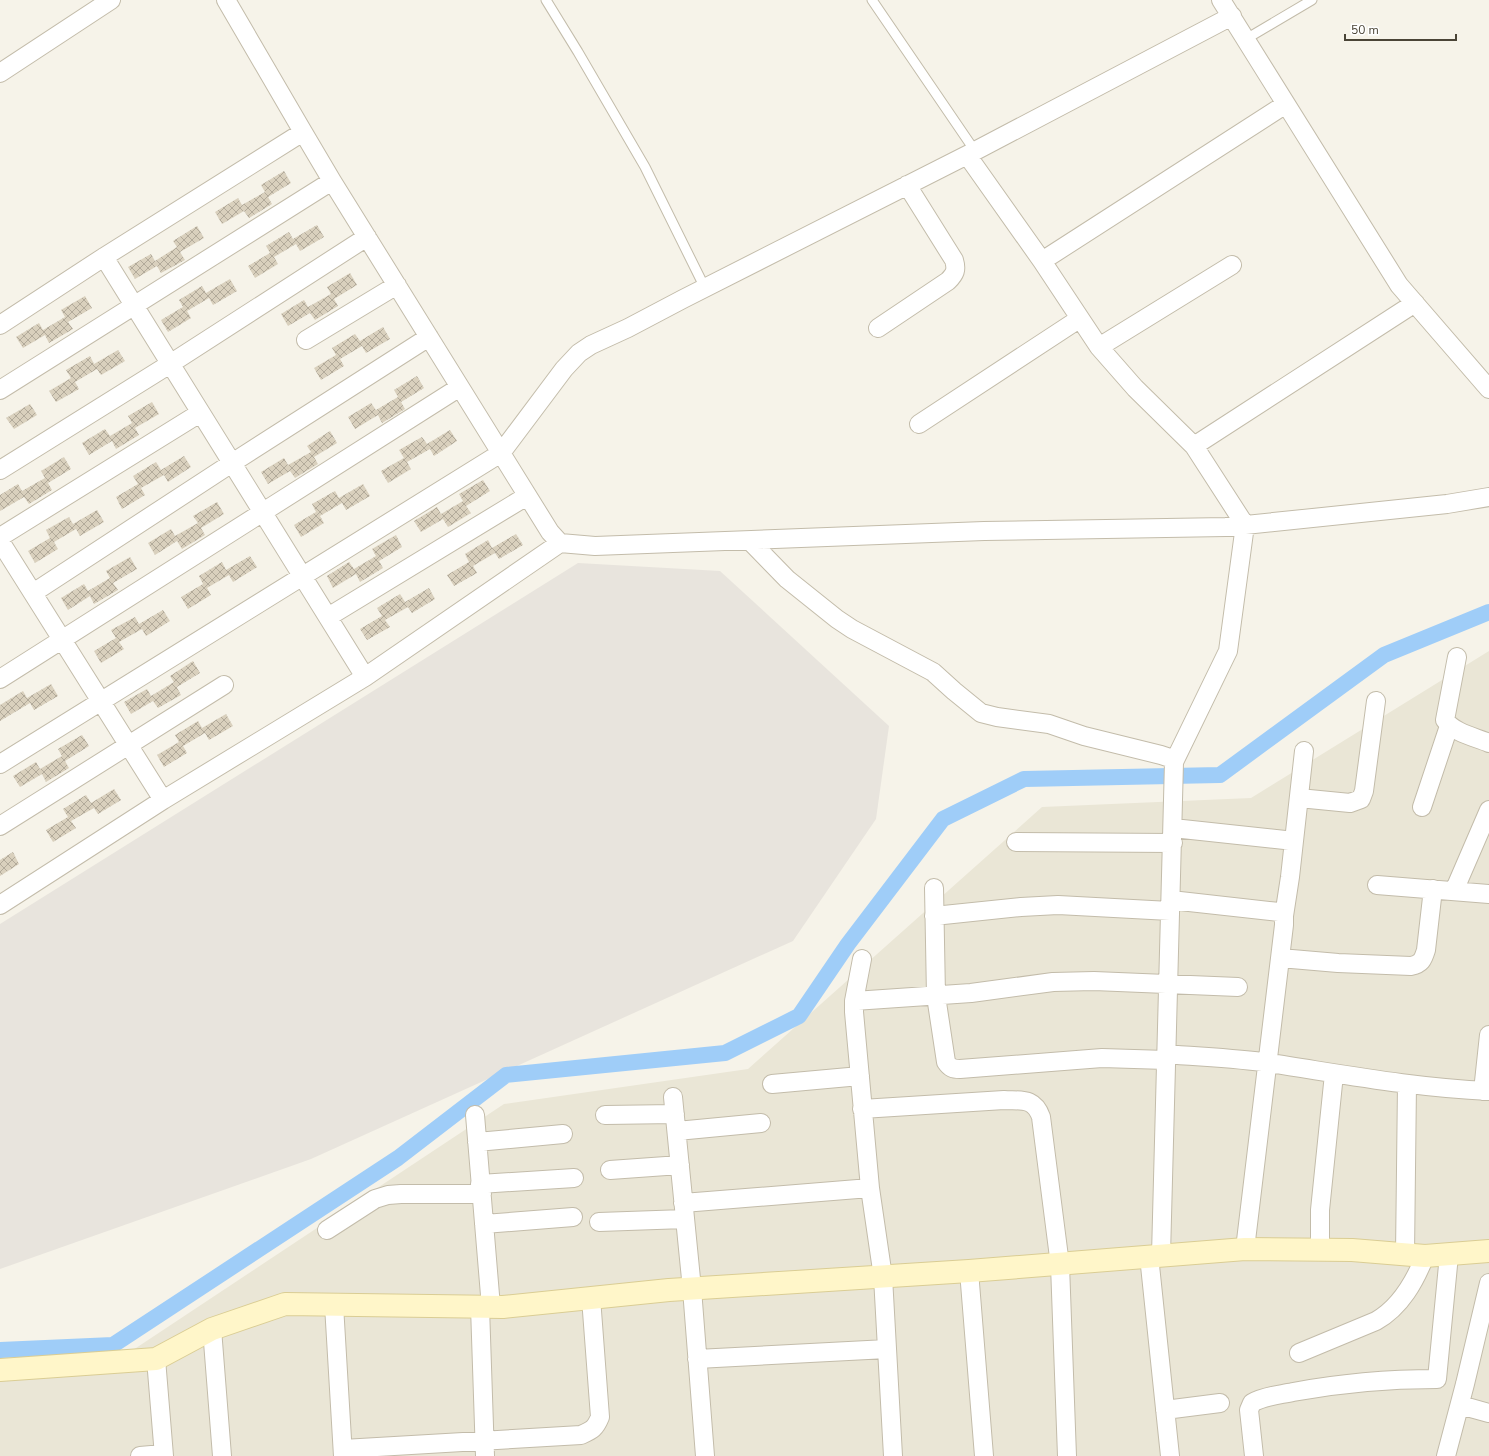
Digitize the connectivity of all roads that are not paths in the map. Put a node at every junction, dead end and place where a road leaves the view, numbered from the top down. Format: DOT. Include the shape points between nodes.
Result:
graph roads {
  1 [pos="226,0"];
  2 [pos="546,0"];
  3 [pos="872,0"];
  4 [pos="1221,0"];
  5 [pos="1312,0"];
  6 [pos="104,2"];
  7 [pos="1232,16"];
  8 [pos="1246,39"];
  9 [pos="0,73"];
  10 [pos="1286,104"];
  11 [pos="302,132"];
  12 [pos="971,153"];
  13 [pos="332,181"];
  14 [pos="907,185"];
  15 [pos="367,237"];
  16 [pos="104,257"];
  17 [pos="1042,261"];
  18 [pos="1232,265"];
  19 [pos="397,285"];
  20 [pos="705,288"];
  21 [pos="1415,304"];
  22 [pos="134,306"];
  23 [pos="1080,319"];
  24 [pos="0,325"];
  25 [pos="878,328"];
  26 [pos="429,337"];
  27 [pos="306,340"];
  28 [pos="1099,347"];
  29 [pos="170,364"];
  30 [pos="460,387"];
  31 [pos="1489,389"];
  32 [pos="0,390"];
  33 [pos="200,412"];
  34 [pos="919,424"];
  35 [pos="1194,446"];
  36 [pos="501,453"];
  37 [pos="232,463"];
  38 [pos="0,470"];
  39 [pos="527,496"];
  40 [pos="1489,497"];
  41 [pos="263,512"];
  42 [pos="1245,525"];
  43 [pos="0,537"];
  44 [pos="0,541"];
  45 [pos="750,541"];
  46 [pos="560,543"];
  47 [pos="302,576"];
  48 [pos="33,593"];
  49 [pos="328,617"];
  50 [pos="62,640"];
  51 [pos="1457,657"];
  52 [pos="365,677"];
  53 [pos="0,680"];
  54 [pos="224,685"];
  55 [pos="1376,701"];
  56 [pos="101,702"];
  57 [pos="1449,726"];
  58 [pos="1489,743"];
  59 [pos="129,745"];
  60 [pos="1304,751"];
  61 [pos="0,764"];
  62 [pos="1174,766"];
  63 [pos="1298,798"];
  64 [pos="163,800"];
  65 [pos="1422,807"];
  66 [pos="1489,810"];
  67 [pos="0,826"];
  68 [pos="1173,836"];
  69 [pos="1294,841"];
  70 [pos="1016,842"];
  71 [pos="1377,885"];
  72 [pos="934,888"];
  73 [pos="1433,889"];
  74 [pos="1454,891"];
  75 [pos="1489,894"];
  76 [pos="0,905"];
  77 [pos="1170,906"];
  78 [pos="934,916"];
  79 [pos="1284,916"];
  80 [pos="1280,958"];
  81 [pos="862,959"];
  82 [pos="1168,984"];
  83 [pos="1238,987"];
  84 [pos="936,996"];
  85 [pos="854,1001"];
  86 [pos="1489,1035"];
  87 [pos="1166,1057"];
  88 [pos="1268,1063"];
  89 [pos="1334,1074"];
  90 [pos="860,1076"];
  91 [pos="772,1084"];
  92 [pos="1407,1084"];
  93 [pos="1486,1091"];
  94 [pos="862,1109"];
  95 [pos="675,1114"];
  96 [pos="475,1115"];
  97 [pos="605,1115"];
  98 [pos="761,1123"];
  99 [pos="563,1134"];
  100 [pos="477,1142"];
  101 [pos="680,1165"];
  102 [pos="610,1170"];
  103 [pos="574,1178"];
  104 [pos="870,1188"];
  105 [pos="481,1189"];
  106 [pos="684,1211"];
  107 [pos="573,1217"];
  108 [pos="599,1222"];
  109 [pos="484,1224"];
  110 [pos="327,1230"];
  111 [pos="1245,1249"];
  112 [pos="1320,1250"];
  113 [pos="1489,1252"];
  114 [pos="1155,1255"];
  115 [pos="1415,1255"];
  116 [pos="1449,1255"];
  117 [pos="1060,1264"];
  118 [pos="969,1271"];
  119 [pos="882,1277"];
  120 [pos="1489,1283"];
  121 [pos="692,1289"];
  122 [pos="591,1298"];
  123 [pos="334,1305"];
  124 [pos="486,1307"];
  125 [pos="212,1329"];
  126 [pos="887,1349"];
  127 [pos="1299,1353"];
  128 [pos="156,1359"];
  129 [pos="697,1359"];
  130 [pos="0,1370"];
  131 [pos="1438,1379"];
  132 [pos="1465,1384"];
  133 [pos="1220,1403"];
  134 [pos="1460,1405"];
  135 [pos="1165,1410"];
  136 [pos="1489,1413"];
  137 [pos="485,1448"];
  138 [pos="343,1452"];
  139 [pos="164,1455"];
  140 [pos="140,1456"];
  141 [pos="222,1456"];
  142 [pos="705,1456"];
  143 [pos="893,1456"];
  144 [pos="984,1456"];
  145 [pos="1067,1456"];
  146 [pos="1170,1456"];
  147 [pos="1254,1456"];
  148 [pos="1446,1456"];
  1 -- 11 [label="street"];
  2 -- 20 [label="lane" via="641,161"];
  3 -- 12 [label="lane"];
  4 -- 7 [label="street"];
  5 -- 8 [label="lane"];
  6 -- 9 [label="street"];
  7 -- 8 [label="street"];
  7 -- 12 [label="street"];
  8 -- 10 [label="street"];
  10 -- 17 [label="street"];
  10 -- 21 [label="street" via="1399,285"];
  11 -- 13 [label="street"];
  11 -- 16 [label="street"];
  12 -- 14 [label="street"];
  12 -- 17 [label="street"];
  13 -- 15 [label="street"];
  13 -- 22 [label="street"];
  14 -- 20 [label="street"];
  14 -- 25 [label="street" via="954,260 955,274"];
  15 -- 19 [label="street"];
  15 -- 29 [label="street"];
  16 -- 22 [label="street"];
  16 -- 24 [label="street"];
  17 -- 23 [label="street"];
  18 -- 28 [label="street"];
  19 -- 26 [label="street"];
  19 -- 27 [label="street"];
  20 -- 36 [label="street" via="579,353 564,368"];
  21 -- 31 [label="street"];
  21 -- 35 [label="street"];
  22 -- 29 [label="street"];
  22 -- 32 [label="street"];
  23 -- 28 [label="street"];
  23 -- 34 [label="street"];
  26 -- 30 [label="street"];
  26 -- 37 [label="street"];
  28 -- 35 [label="street" via="1135,388"];
  29 -- 33 [label="street"];
  29 -- 38 [label="street"];
  30 -- 36 [label="street"];
  30 -- 41 [label="street"];
  33 -- 37 [label="street"];
  33 -- 43 [label="street"];
  35 -- 42 [label="street"];
  36 -- 39 [label="street"];
  36 -- 47 [label="street"];
  37 -- 41 [label="street"];
  37 -- 48 [label="street"];
  39 -- 46 [label="street"];
  39 -- 49 [label="street"];
  40 -- 42 [label="street" via="1447,504"];
  41 -- 47 [label="street"];
  41 -- 50 [label="street"];
  42 -- 45 [label="street" via="1226,528 984,531"];
  42 -- 62 [label="street" via="1228,651"];
  44 -- 48 [label="street"];
  45 -- 46 [label="street" via="595,546"];
  45 -- 62 [label="street" via="787,579 837,619 933,672 981,713 1049,724 1084,736 1170,758"];
  46 -- 52 [label="street"];
  47 -- 49 [label="street"];
  47 -- 56 [label="street"];
  48 -- 50 [label="street"];
  49 -- 52 [label="street"];
  50 -- 53 [label="street"];
  50 -- 56 [label="street"];
  51 -- 57 [label="street" via="1445,720"];
  52 -- 64 [label="street"];
  54 -- 59 [label="street"];
  55 -- 63 [label="street" via="1361,799 1350,803"];
  56 -- 59 [label="street"];
  56 -- 61 [label="street"];
  57 -- 58 [label="street"];
  57 -- 65 [label="street"];
  59 -- 64 [label="street"];
  59 -- 67 [label="street"];
  60 -- 63 [label="street"];
  62 -- 68 [label="street"];
  63 -- 69 [label="street"];
  64 -- 76 [label="street"];
  66 -- 74 [label="street"];
  68 -- 69 [label="street"];
  68 -- 70 [label="street"];
  68 -- 77 [label="street"];
  69 -- 79 [label="street"];
  71 -- 73 [label="street"];
  72 -- 78 [label="street"];
  73 -- 74 [label="street"];
  73 -- 80 [label="street" via="1426,950 1424,959 1419,964 1411,966 1338,963"];
  74 -- 75 [label="street"];
  77 -- 78 [label="street" via="1058,905"];
  77 -- 79 [label="street" via="1280,912"];
  77 -- 82 [label="street"];
  78 -- 84 [label="street"];
  79 -- 80 [label="street"];
  80 -- 88 [label="street"];
  81 -- 85 [label="street"];
  82 -- 83 [label="street"];
  82 -- 84 [label="street" via="1053,982"];
  82 -- 87 [label="street"];
  84 -- 85 [label="street"];
  84 -- 87 [label="street" via="946,1062 954,1069 1102,1058"];
  85 -- 90 [label="street"];
  86 -- 93 [label="street"];
  87 -- 88 [label="street"];
  87 -- 114 [label="street"];
  88 -- 89 [label="street"];
  88 -- 111 [label="street"];
  89 -- 92 [label="street"];
  89 -- 112 [label="street" via="1320,1210"];
  90 -- 91 [label="street"];
  90 -- 94 [label="street"];
  92 -- 93 [label="street"];
  92 -- 115 [label="street"];
  94 -- 104 [label="street"];
  94 -- 117 [label="street" via="1004,1100 1027,1101 1034,1104 1041,1117"];
  95 -- 97 [label="street"];
  95 -- 98 [label="street"];
  95 -- 101 [label="street"];
  96 -- 100 [label="street"];
  99 -- 100 [label="street"];
  100 -- 105 [label="street"];
  101 -- 102 [label="street"];
  101 -- 106 [label="street"];
  103 -- 105 [label="street"];
  104 -- 106 [label="street"];
  104 -- 119 [label="street"];
  105 -- 109 [label="street"];
  105 -- 110 [label="street" via="388,1195 375,1199"];
  106 -- 108 [label="street"];
  106 -- 121 [label="street"];
  107 -- 109 [label="street"];
  109 -- 124 [label="street"];
  111 -- 112 [label="street"];
  111 -- 114 [label="street"];
  112 -- 115 [label="street"];
  113 -- 116 [label="street"];
  114 -- 117 [label="street"];
  114 -- 135 [label="street"];
  115 -- 116 [label="street"];
  115 -- 127 [label="street" via="1416,1278 1391,1312 1376,1321"];
  116 -- 131 [label="street"];
  117 -- 118 [label="street"];
  117 -- 145 [label="street"];
  118 -- 119 [label="street"];
  118 -- 144 [label="street"];
  119 -- 121 [label="street"];
  119 -- 126 [label="street"];
  120 -- 132 [label="street"];
  121 -- 122 [label="street"];
  121 -- 129 [label="street"];
  122 -- 124 [label="street"];
  122 -- 137 [label="street" via="600,1417 596,1426 581,1435"];
  123 -- 124 [label="street"];
  123 -- 125 [label="street" via="286,1304"];
  123 -- 138 [label="street"];
  124 -- 137 [label="street"];
  125 -- 128 [label="street"];
  125 -- 141 [label="street"];
  126 -- 129 [label="street"];
  126 -- 143 [label="street"];
  128 -- 130 [label="street"];
  128 -- 139 [label="street"];
  129 -- 142 [label="street"];
  131 -- 132 [label="street"];
  131 -- 147 [label="street" via="1387,1380 1309,1389 1259,1399 1252,1403 1249,1410"];
  132 -- 134 [label="street"];
  133 -- 135 [label="street"];
  134 -- 136 [label="street"];
  134 -- 148 [label="street"];
  135 -- 146 [label="street"];
  137 -- 138 [label="street"];
  139 -- 140 [label="street"];
}
